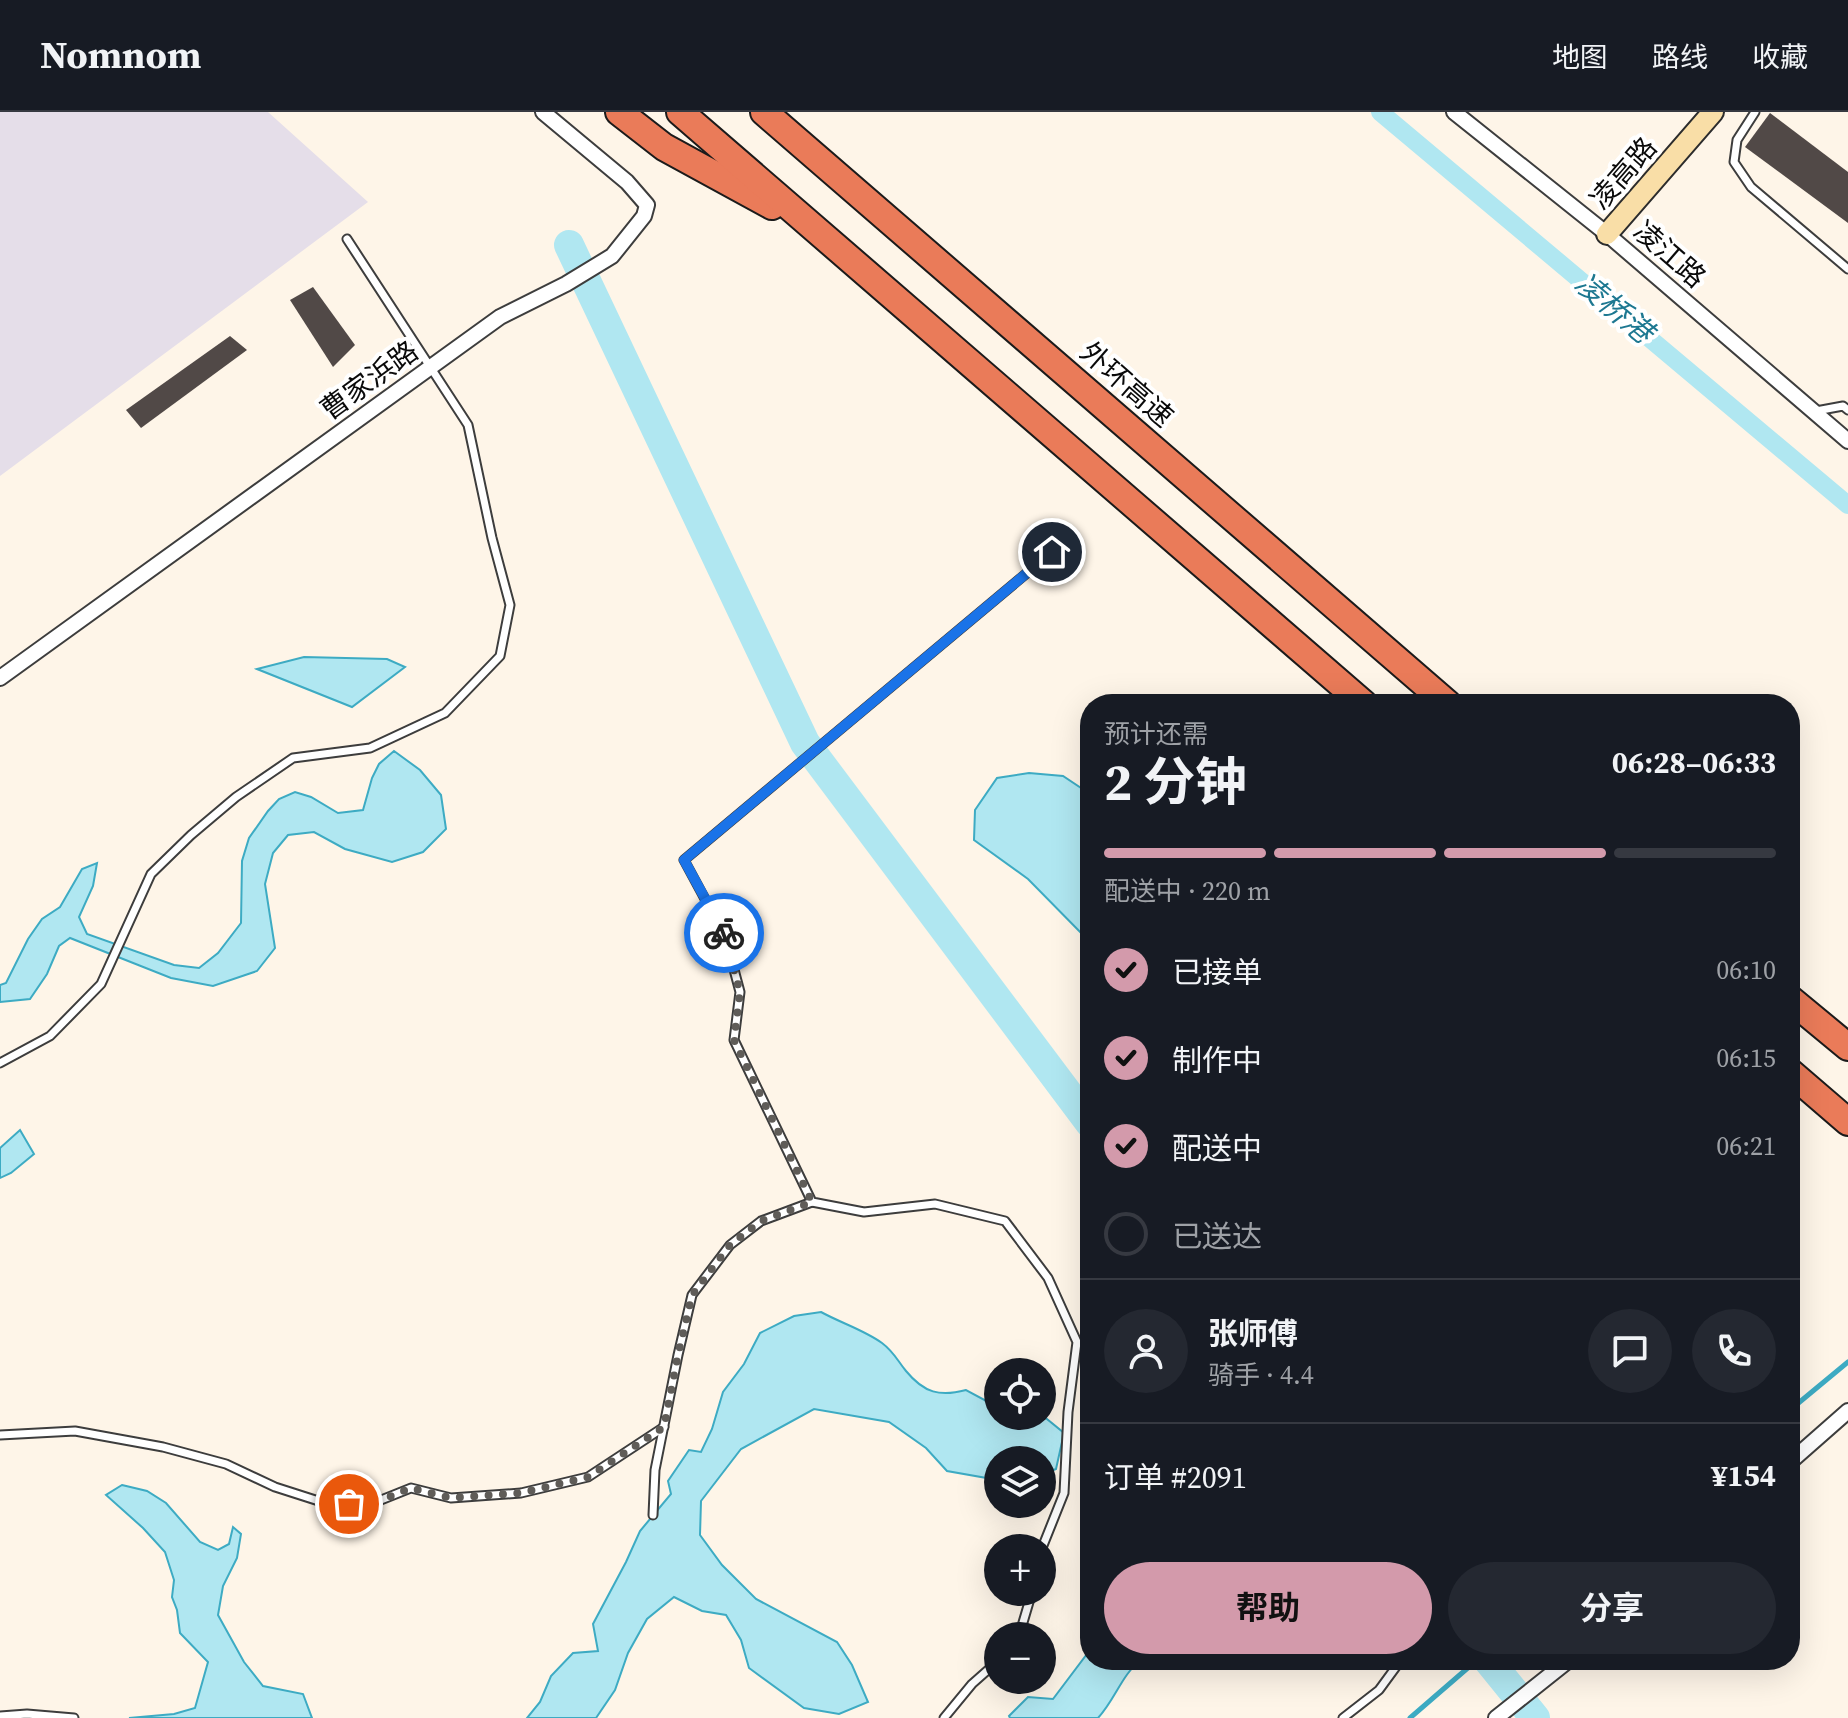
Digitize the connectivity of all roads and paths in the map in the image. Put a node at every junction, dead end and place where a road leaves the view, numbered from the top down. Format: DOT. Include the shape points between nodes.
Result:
graph roads {
  1 [pos="543,112"];
  2 [pos="619,112"];
  3 [pos="680,112"];
  4 [pos="764,112"];
  5 [pos="777,112"];
  6 [pos="1454,112"];
  7 [pos="1713,112"];
  8 [pos="1755,112"];
  9 [pos="864,199"];
  10 [pos="817,231"];
  11 [pos="1607,234"];
  12 [pos="347,239"];
  13 [pos="1848,269"];
  14 [pos="431,367"];
  15 [pos="1848,410"];
  16 [pos="1813,411"];
  17 [pos="1848,441"];
  18 [pos="1052,552"];
  19 [pos="0,678"];
  20 [pos="1352,694"];
  21 [pos="1436,694"];
  22 [pos="1800,1007"];
  23 [pos="1848,1047"];
  24 [pos="0,1063"];
  25 [pos="1800,1081"];
  26 [pos="1848,1122"];
  27 [pos="812,1202"];
  28 [pos="1848,1411"];
  29 [pos="664,1427"];
  30 [pos="0,1435"];
  31 [pos="1800,1453"];
  32 [pos="653,1515"];
  33 [pos="1048,1534"];
  34 [pos="1394,1670"];
  35 [pos="1558,1670"];
  36 [pos="984,1673"];
  37 [pos="0,1716"];
  38 [pos="74,1718"];
  39 [pos="944,1718"];
  40 [pos="1343,1718"];
  41 [pos="1496,1718"];
  1 -- 14 [label="street, 曹家浜路" via="627,182 647,205 644,216 612,256 500,317"];
  2 -- 10 [label="highway" via="664,147"];
  3 -- 10 [label="highway"];
  4 -- 9 [label="highway, 外环高速"];
  5 -- 9 [label="highway"];
  6 -- 11 [label="street, 凌江路"];
  7 -- 11 [label="street, 凌高路"];
  8 -- 13 [label="lane" via="1737,140 1734,162 1751,187"];
  9 -- 21 [label="highway, 外环高速"];
  10 -- 20 [label="highway"];
  11 -- 16 [label="street, 凌江路"];
  12 -- 14 [label="lane"];
  14 -- 19 [label="street, 曹家浜路"];
  14 -- 24 [label="lane" via="468,425 510,605 500,656 445,713 370,748 293,758 236,797 151,874 101,984 50,1036"];
  15 -- 16 [label="lane" via="1843,406"];
  16 -- 17 [label="street, 凌江路"];
  18 -- 27 [label="lane" via="684,860 725,936 740,992 734,1040"];
  22 -- 23 [label="highway"];
  25 -- 26 [label="highway"];
  27 -- 29 [label="lane" via="761,1221 730,1245 692,1295"];
  27 -- 33 [label="lane" via="864,1212 935,1204 1005,1221 1048,1278 1077,1342 1064,1493"];
  28 -- 31 [label="street"];
  29 -- 30 [label="lane" via="588,1477 521,1493 451,1498 411,1488 371,1504 328,1504 226,1464 163,1447 75,1431"];
  29 -- 32 [label="lane"];
  34 -- 40 [label="lane" via="1379,1690"];
  35 -- 41 [label="street"];
  36 -- 39 [label="lane"];
  37 -- 38 [label="lane"];
}
